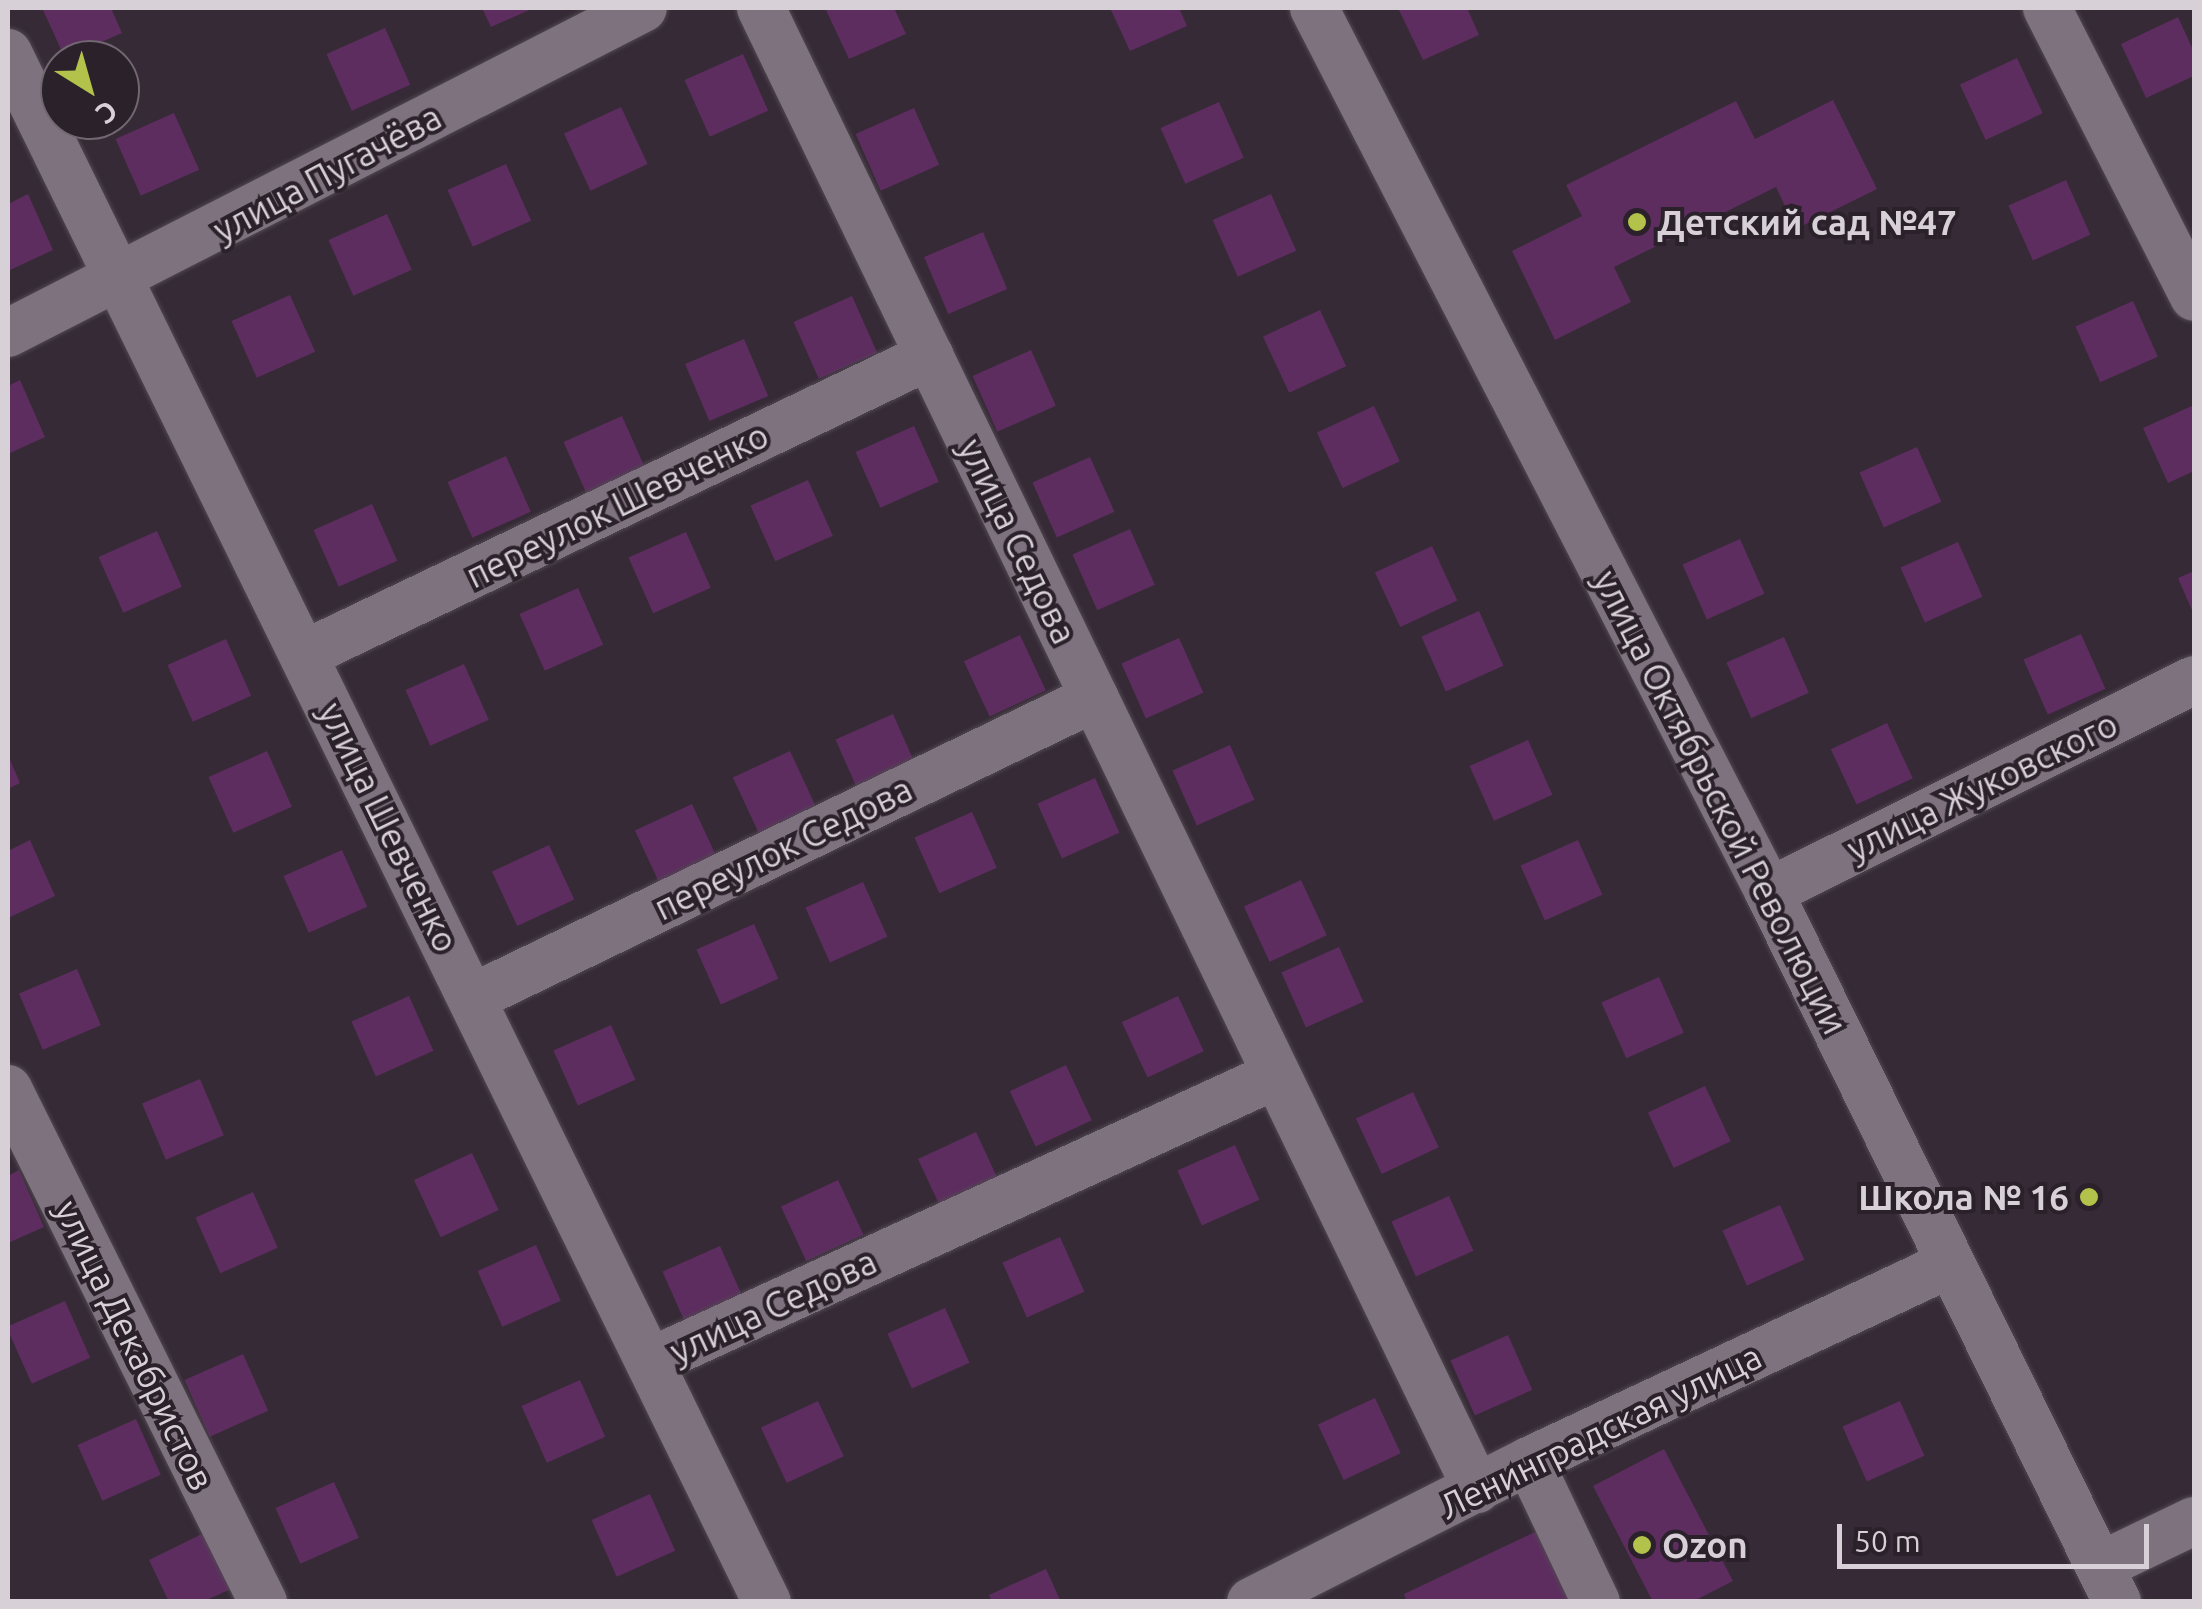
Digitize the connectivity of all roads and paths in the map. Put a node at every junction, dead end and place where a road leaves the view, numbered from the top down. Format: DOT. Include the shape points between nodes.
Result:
graph roads {
  1 [pos="643,8"];
  2 [pos="761,8"];
  3 [pos="1314,8"];
  4 [pos="2047,8"];
  5 [pos="8,53"];
  6 [pos="119,281"];
  7 [pos="2192,287"];
  8 [pos="8,333"];
  9 [pos="930,356"];
  10 [pos="305,654"];
  11 [pos="2194,680"];
  12 [pos="1094,698"];
  13 [pos="1769,892"];
  14 [pos="472,998"];
  15 [pos="1276,1075"];
  16 [pos="8,1088"];
  17 [pos="1950,1264"];
  18 [pos="652,1361"];
  19 [pos="1529,1462"];
  20 [pos="1477,1488"];
  21 [pos="2194,1521"];
  22 [pos="2108,1584"];
  23 [pos="263,1602"];
  24 [pos="767,1602"];
  25 [pos="1252,1602"];
  26 [pos="1596,1602"];
  1 -- 6 [label="street, улица Пугачёва"];
  2 -- 9 [label="street, улица Седова"];
  3 -- 13 [label="street, улица Октябрьской Революции"];
  4 -- 7 [label="street"];
  5 -- 6 [label="street, улица Шевченко"];
  6 -- 8 [label="street, улица Пугачёва"];
  6 -- 10 [label="street, улица Шевченко"];
  9 -- 10 [label="street, переулок Шевченко"];
  9 -- 12 [label="street, улица Седова"];
  10 -- 14 [label="street, улица Шевченко"];
  11 -- 13 [label="street, улица Жуковского"];
  12 -- 14 [label="street, переулок Седова"];
  12 -- 15 [label="street, улица Седова"];
  13 -- 17 [label="street, улица Октябрьской Революции"];
  14 -- 18 [label="street, улица Шевченко"];
  15 -- 18 [label="street, улица Седова"];
  15 -- 20 [label="street, улица Седова"];
  16 -- 23 [label="street, улица Декабристов"];
  17 -- 19 [label="street, Ленинградская улица"];
  17 -- 22 [label="street, улица Октябрьской Революции"];
  18 -- 24 [label="street, улица Шевченко"];
  19 -- 20 [label="street, Ленинградская улица"];
  19 -- 26 [label="street"];
  20 -- 25 [label="street, Ленинградская улица"];
  21 -- 22 [label="street"];
}
